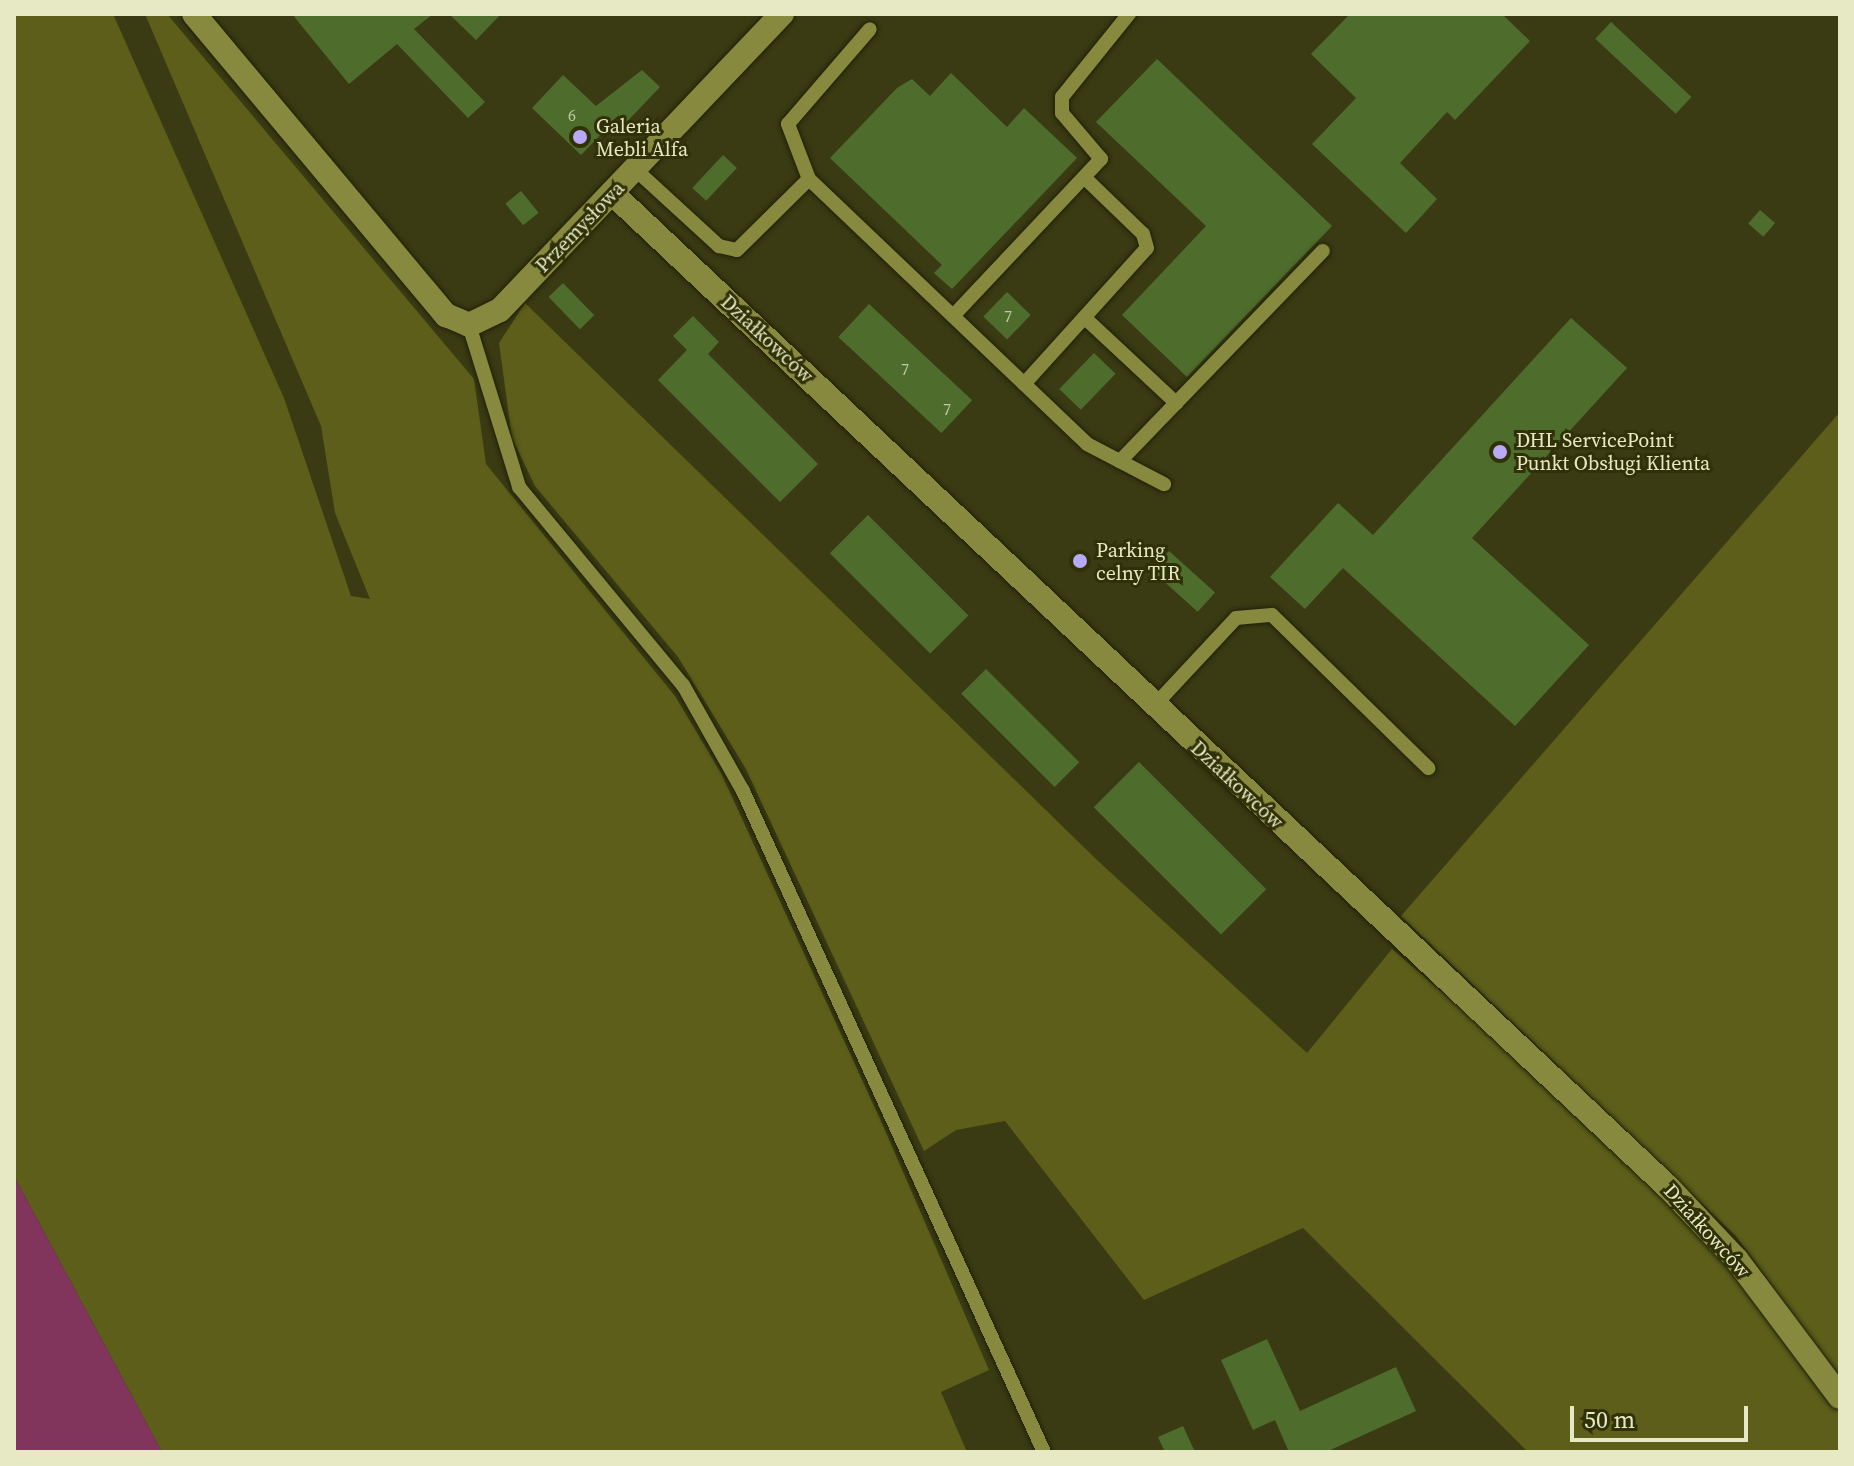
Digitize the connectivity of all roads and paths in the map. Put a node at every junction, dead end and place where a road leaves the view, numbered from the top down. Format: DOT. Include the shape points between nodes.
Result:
graph roads {
  1 [pos="194,14"];
  2 [pos="782,14"];
  3 [pos="1129,14"];
  4 [pos="870,29"];
  5 [pos="636,170"];
  6 [pos="1085,178"];
  7 [pos="809,179"];
  8 [pos="612,193"];
  9 [pos="1323,251"];
  10 [pos="953,316"];
  11 [pos="1085,318"];
  12 [pos="469,325"];
  13 [pos="1024,384"];
  14 [pos="1176,403"];
  15 [pos="1120,461"];
  16 [pos="1164,484"];
  17 [pos="1154,706"];
  18 [pos="1428,768"];
  19 [pos="1840,1397"];
  20 [pos="1044,1452"];
  1 -- 12 [label="street" via="446,315"];
  2 -- 5 [label="street, Przemysłowa"];
  3 -- 6 [label="lane" via="1062,97 1062,113 1101,153"];
  4 -- 7 [label="lane" via="788,124"];
  5 -- 7 [label="lane" via="719,246 737,250"];
  5 -- 8 [label="street, Przemysłowa"];
  6 -- 10 [label="lane"];
  6 -- 11 [label="lane" via="1143,234 1147,248"];
  7 -- 10 [label="lane"];
  8 -- 12 [label="street, Przemysłowa" via="500,310"];
  8 -- 17 [label="street, Działkowców"];
  9 -- 14 [label="lane"];
  10 -- 13 [label="lane"];
  11 -- 13 [label="lane"];
  11 -- 14 [label="lane"];
  12 -- 20 [label="lane" via="519,487 683,685 743,791"];
  13 -- 15 [label="lane" via="1087,444"];
  14 -- 15 [label="lane"];
  15 -- 16 [label="lane"];
  17 -- 18 [label="lane" via="1236,618 1272,615"];
  17 -- 19 [label="street, Działkowców" via="1705,1224"];
}
